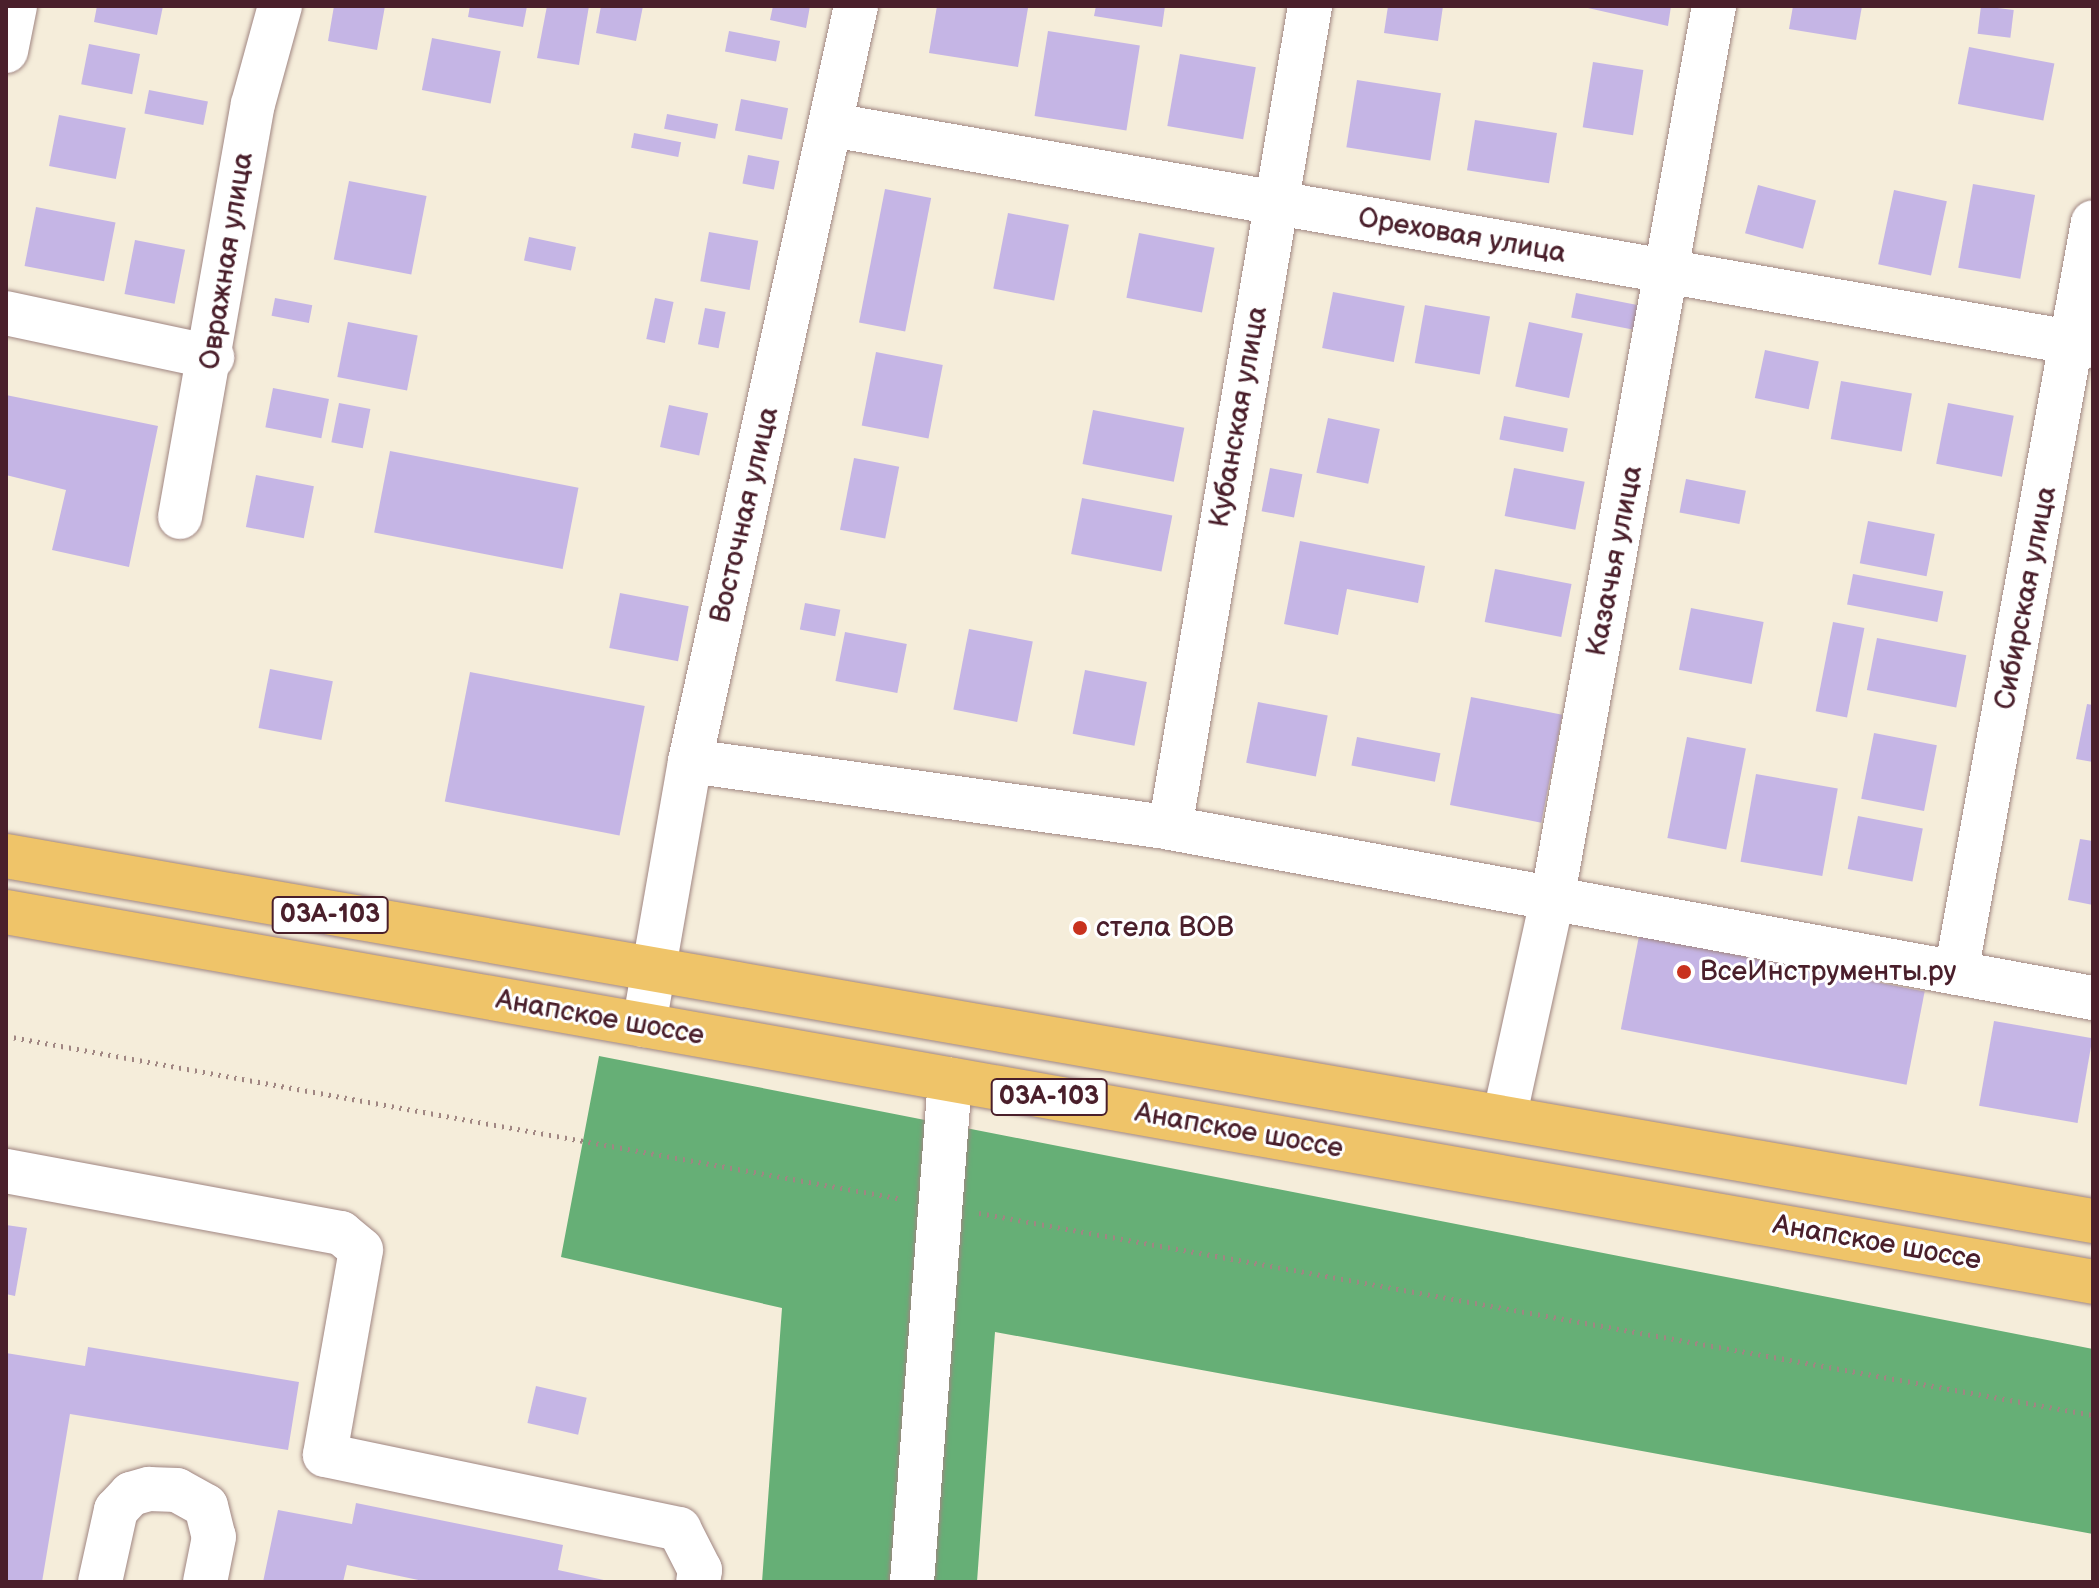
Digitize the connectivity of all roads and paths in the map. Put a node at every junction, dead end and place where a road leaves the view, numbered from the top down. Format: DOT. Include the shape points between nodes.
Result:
graph roads {
  1 [pos="280,6"];
  2 [pos="856,6"];
  3 [pos="1310,6"];
  4 [pos="1714,6"];
  5 [pos="832,125"];
  6 [pos="1275,203"];
  7 [pos="2093,222"];
  8 [pos="1669,272"];
  9 [pos="6,313"];
  10 [pos="2084,344"];
  11 [pos="212,357"];
  12 [pos="180,517"];
  13 [pos="690,761"];
  14 [pos="1170,828"];
  15 [pos="6,856"];
  16 [pos="1552,900"];
  17 [pos="6,912"];
  18 [pos="653,973"];
  19 [pos="1956,973"];
  20 [pos="2093,998"];
  21 [pos="644,1025"];
  22 [pos="6,1036"];
  23 [pos="950,1079"];
  24 [pos="1505,1114"];
  25 [pos="6,1171"];
  26 [pos="940,1206"];
  27 [pos="2093,1221"];
  28 [pos="2093,1282"];
  29 [pos="2093,1415"];
  30 [pos="100,1582"];
  31 [pos="205,1582"];
  32 [pos="698,1582"];
  33 [pos="912,1582"];
  1 -- 11 [label="street, Овражная улица" via="253,104"];
  2 -- 5 [label="street, Восточная улица"];
  3 -- 6 [label="street, Кубанская улица"];
  4 -- 8 [label="street, Казачья улица"];
  5 -- 6 [label="street, Ореховая улица"];
  5 -- 13 [label="street, Восточная улица"];
  6 -- 8 [label="street, Ореховая улица"];
  6 -- 14 [label="street, Кубанская улица"];
  7 -- 10 [label="street, Сибирская улица"];
  8 -- 10 [label="street, Ореховая улица"];
  8 -- 16 [label="street, Казачья улица"];
  9 -- 11 [label="street"];
  10 -- 19 [label="street, Сибирская улица"];
  11 -- 12 [label="street, Овражная улица"];
  13 -- 14 [label="street"];
  13 -- 18 [label="street, Восточная улица"];
  14 -- 16 [label="street"];
  15 -- 18 [label="main road, Анапское шоссе / 03А-103"];
  16 -- 19 [label="street"];
  16 -- 24 [label="street, Казачья улица"];
  17 -- 21 [label="main road, Анапское шоссе / 03А-103"];
  18 -- 21 [label="street, Восточная улица"];
  18 -- 24 [label="main road, Анапское шоссе / 03А-103"];
  19 -- 20 [label="street"];
  21 -- 23 [label="main road, Анапское шоссе / 03А-103"];
  22 -- 26 [label="path"];
  23 -- 26 [label="street"];
  23 -- 28 [label="main road, Анапское шоссе / 03А-103"];
  24 -- 27 [label="main road, Анапское шоссе / 03А-103"];
  25 -- 32 [label="street" via="341,1233 361,1250 325,1455 679,1529 700,1570"];
  26 -- 29 [label="path"];
  26 -- 33 [label="street"];
  30 -- 31 [label="street" via="116,1510 131,1494 149,1489 177,1490 206,1506 214,1537"];
}
